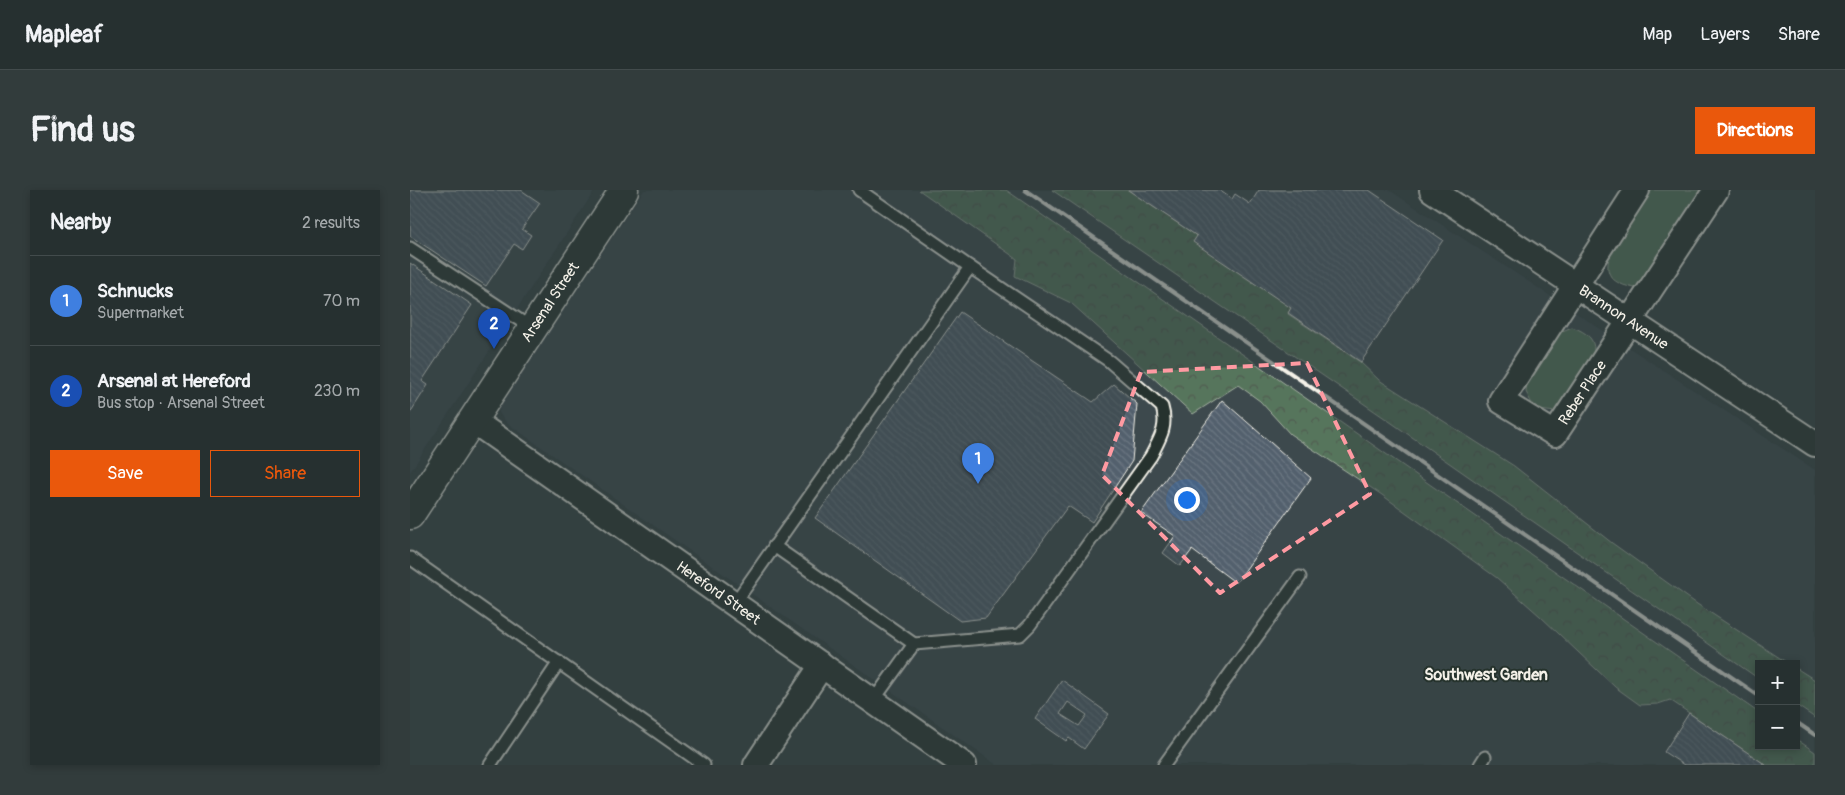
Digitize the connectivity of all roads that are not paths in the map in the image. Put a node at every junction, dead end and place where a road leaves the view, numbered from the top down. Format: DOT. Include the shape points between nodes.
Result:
graph roads {
  1 [pos="859,190"];
  2 [pos="1432,190"];
  3 [pos="1637,190"];
  4 [pos="1716,190"];
  5 [pos="617,195"];
  6 [pos="410,248"];
  7 [pos="970,267"];
  8 [pos="1575,284"];
  9 [pos="1630,321"];
  10 [pos="532,328"];
  11 [pos="472,420"];
  12 [pos="1814,441"];
  13 [pos="410,515"];
  14 [pos="774,546"];
  15 [pos="410,558"];
  16 [pos="1300,577"];
  17 [pos="734,604"];
  18 [pos="914,644"];
  19 [pos="559,662"];
  20 [pos="822,665"];
  21 [pos="873,701"];
  22 [pos="490,765"];
  23 [pos="704,765"];
  24 [pos="756,765"];
  25 [pos="964,765"];
  26 [pos="1164,765"];
  1 -- 7 [label="lane"];
  2 -- 8 [label="street, Brannon Avenue"];
  3 -- 8 [label="street, Reber Place"];
  4 -- 9 [label="street, Reber Place"];
  5 -- 10 [label="main road, Arsenal Street"];
  6 -- 10 [label="lane"];
  7 -- 14 [label="lane"];
  7 -- 18 [label="lane" via="1109,361 1162,407 1166,418 1163,434 1151,456 1020,635"];
  8 -- 9 [label="street, Brannon Avenue"];
  8 -- 9 [label="street, Reber Place" via="1502,401 1555,434"];
  9 -- 12 [label="street, Brannon Avenue"];
  10 -- 11 [label="main road, Arsenal Street"];
  11 -- 13 [label="main road, Arsenal Street"];
  11 -- 17 [label="street, Hereford Street"];
  14 -- 17 [label="lane"];
  14 -- 18 [label="lane"];
  15 -- 19 [label="lane"];
  16 -- 26 [label="lane"];
  17 -- 20 [label="street, Hereford Street"];
  18 -- 21 [label="lane"];
  19 -- 22 [label="lane"];
  19 -- 23 [label="lane"];
  20 -- 21 [label="street, Hereford Street"];
  20 -- 24 [label="street"];
  21 -- 25 [label="street, Hereford Street"];
}
